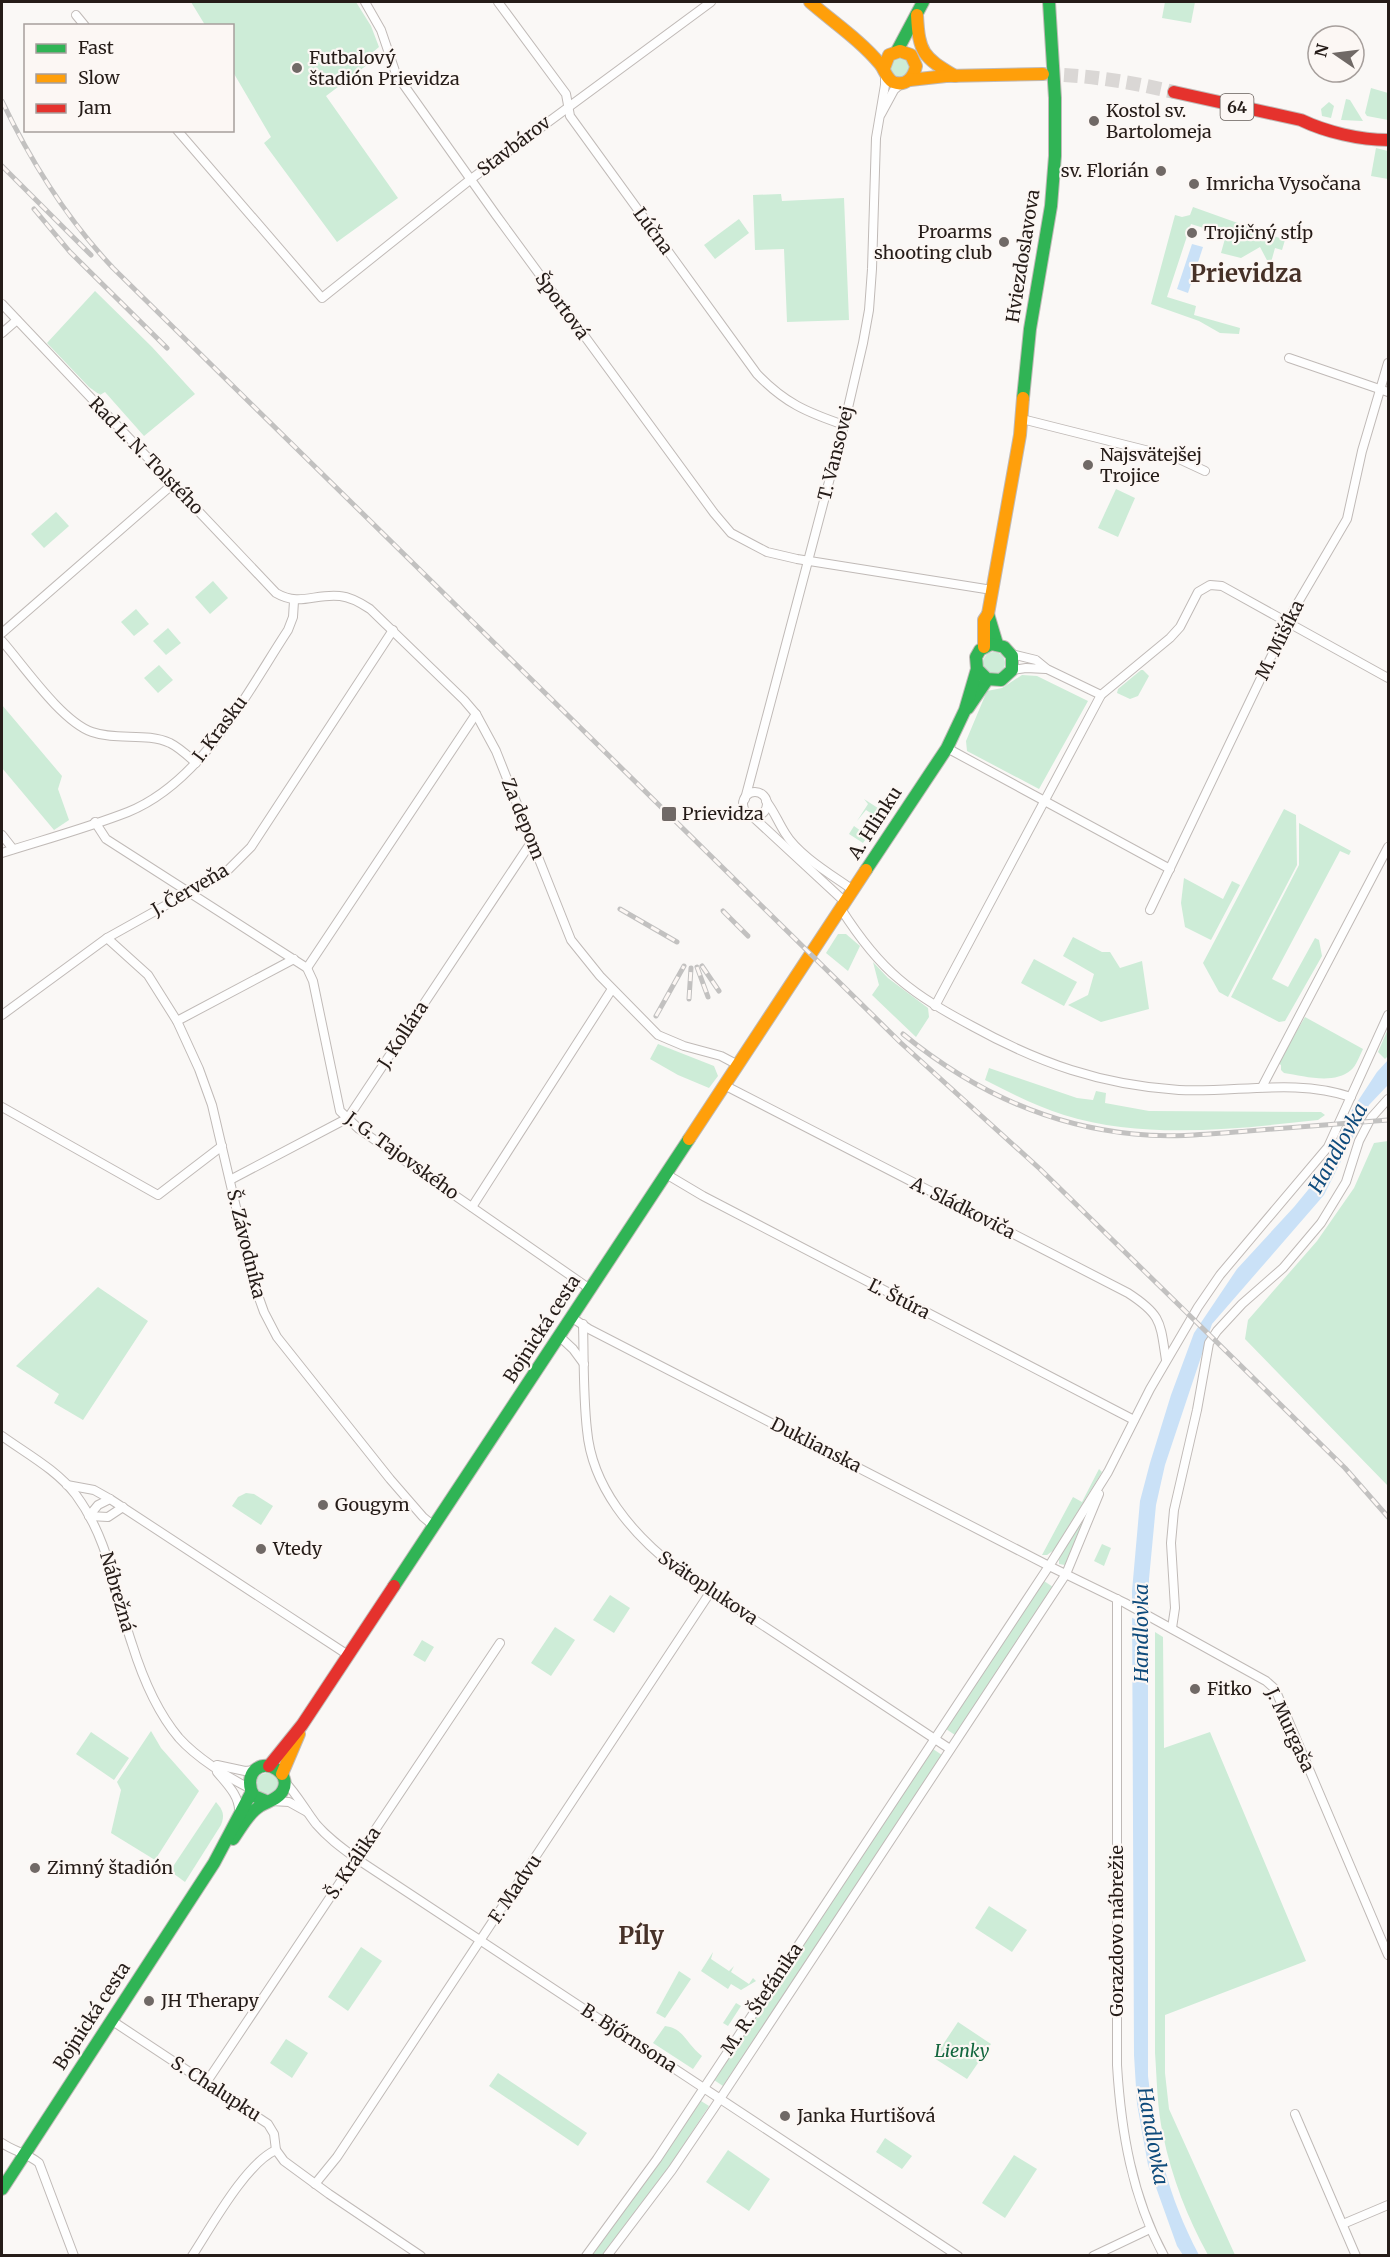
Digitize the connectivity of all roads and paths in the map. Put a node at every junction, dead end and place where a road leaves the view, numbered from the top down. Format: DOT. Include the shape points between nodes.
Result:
graph roads {
  1 [pos="364,2"];
  2 [pos="498,2"];
  3 [pos="711,2"];
  4 [pos="810,2"];
  5 [pos="923,2"];
  6 [pos="1049,2"];
  7 [pos="75,15"];
  8 [pos="917,15"];
  9 [pos="83,24"];
  10 [pos="911,27"];
  11 [pos="859,42"];
  12 [pos="894,52"];
  13 [pos="913,60"];
  14 [pos="884,70"];
  15 [pos="1043,74"];
  16 [pos="950,76"];
  17 [pos="906,82"];
  18 [pos="1174,92"];
  19 [pos="568,106"];
  20 [pos="878,120"];
  21 [pos="1301,120"];
  22 [pos="179,132"];
  23 [pos="1389,134"];
  24 [pos="1389,140"];
  25 [pos="471,179"];
  26 [pos="2,304"];
  27 [pos="16,320"];
  28 [pos="2,333"];
  29 [pos="1289,358"];
  30 [pos="1389,363"];
  31 [pos="1385,391"];
  32 [pos="1022,419"];
  33 [pos="844,425"];
  34 [pos="1205,471"];
  35 [pos="173,484"];
  36 [pos="808,561"];
  37 [pos="992,590"];
  38 [pos="294,601"];
  39 [pos="988,614"];
  40 [pos="1288,623"];
  41 [pos="393,630"];
  42 [pos="2,633"];
  43 [pos="2,640"];
  44 [pos="997,644"];
  45 [pos="984,647"];
  46 [pos="1011,654"];
  47 [pos="977,669"];
  48 [pos="1047,669"];
  49 [pos="1011,670"];
  50 [pos="1389,678"];
  51 [pos="987,680"];
  52 [pos="1101,695"];
  53 [pos="965,710"];
  54 [pos="476,714"];
  55 [pos="947,748"];
  56 [pos="196,764"];
  57 [pos="750,780"];
  58 [pos="757,793"];
  59 [pos="745,799"];
  60 [pos="766,801"];
  61 [pos="1045,801"];
  62 [pos="752,816"];
  63 [pos="95,822"];
  64 [pos="2,835"];
  65 [pos="534,844"];
  66 [pos="1389,847"];
  67 [pos="13,849"];
  68 [pos="2,853"];
  69 [pos="1170,869"];
  70 [pos="853,890"];
  71 [pos="190,892"];
  72 [pos="843,905"];
  73 [pos="1150,910"];
  74 [pos="107,938"];
  75 [pos="811,953"];
  76 [pos="294,959"];
  77 [pos="307,968"];
  78 [pos="612,989"];
  79 [pos="935,1006"];
  80 [pos="2,1015"];
  81 [pos="1389,1015"];
  82 [pos="177,1021"];
  83 [pos="738,1065"];
  84 [pos="724,1085"];
  85 [pos="1262,1087"];
  86 [pos="1351,1097"];
  87 [pos="1389,1099"];
  88 [pos="2,1107"];
  89 [pos="348,1118"];
  90 [pos="222,1146"];
  91 [pos="666,1174"];
  92 [pos="230,1180"];
  93 [pos="472,1207"];
  94 [pos="590,1289"];
  95 [pos="571,1317"];
  96 [pos="583,1324"];
  97 [pos="559,1336"];
  98 [pos="1166,1361"];
  99 [pos="584,1364"];
  100 [pos="1134,1420"];
  101 [pos="2,1436"];
  102 [pos="1108,1472"];
  103 [pos="67,1485"];
  104 [pos="110,1499"];
  105 [pos="123,1508"];
  106 [pos="89,1516"];
  107 [pos="434,1526"];
  108 [pos="1049,1566"];
  109 [pos="1066,1574"];
  110 [pos="711,1591"];
  111 [pos="1121,1601"];
  112 [pos="1172,1628"];
  113 [pos="500,1643"];
  114 [pos="348,1655"];
  115 [pos="302,1725"];
  116 [pos="934,1739"];
  117 [pos="950,1749"];
  118 [pos="211,1764"];
  119 [pos="269,1766"];
  120 [pos="255,1770"];
  121 [pos="283,1778"];
  122 [pos="250,1790"];
  123 [pos="269,1801"];
  124 [pos="307,1812"];
  125 [pos="239,1817"];
  126 [pos="357,1859"];
  127 [pos="214,1863"];
  128 [pos="480,1940"];
  129 [pos="1389,1955"];
  130 [pos="111,2020"];
  131 [pos="206,2083"];
  132 [pos="704,2087"];
  133 [pos="720,2098"];
  134 [pos="1295,2114"];
  135 [pos="2,2143"];
  136 [pos="276,2150"];
  137 [pos="24,2155"];
  138 [pos="315,2184"];
  139 [pos="2,2189"];
  140 [pos="1389,2205"];
  141 [pos="1343,2224"];
  142 [pos="1150,2229"];
  143 [pos="74,2256"];
  144 [pos="192,2256"];
  145 [pos="421,2256"];
  146 [pos="586,2256"];
  147 [pos="606,2256"];
  148 [pos="958,2256"];
  149 [pos="1093,2256"];
  150 [pos="1164,2256"];
  151 [pos="1356,2256"];
  1 -- 25 [label="street, Športová" via="377,21 396,74"];
  2 -- 19 [label="street, Lúčna" via="566,94"];
  3 -- 19 [label="street, Stavbárov"];
  4 -- 11 [label="street"];
  5 -- 8 [label="street"];
  6 -- 32 [label="street, Hviezdoslavova" via="1055,156 1051,206 1030,329"];
  7 -- 9 [label="street"];
  8 -- 10 [label="street"];
  8 -- 16 [label="street" via="917,38 924,53"];
  10 -- 12 [label="street"];
  10 -- 13 [label="street"];
  11 -- 12 [label="street"];
  11 -- 14 [label="street"];
  12 -- 13 [label="street"];
  12 -- 14 [label="street" via="885,60"];
  13 -- 16 [label="street"];
  13 -- 17 [label="street" via="915,74"];
  14 -- 17 [label="street" via="891,81"];
  14 -- 20 [label="street, T. Vansovej"];
  15 -- 16 [label="street"];
  16 -- 17 [label="street"];
  17 -- 20 [label="street, T. Vansovej" via="894,90"];
  18 -- 21 [label="street, 64"];
  19 -- 25 [label="street, Stavbárov"];
  19 -- 33 [label="street, Lúčna" via="570,116 757,374 774,392 797,407"];
  20 -- 33 [label="street, T. Vansovej" via="869,310"];
  21 -- 23 [label="street, 64" via="1315,119"];
  21 -- 24 [label="street, 64" via="1375,140"];
  22 -- 25 [label="street, Stavbárov" via="322,298"];
  25 -- 36 [label="street, Športová" via="731,533 767,552"];
  26 -- 27 [label="street, Rad L. N. Tolstého"];
  27 -- 28 [label="street"];
  27 -- 35 [label="street, Rad L. N. Tolstého"];
  29 -- 31 [label="street"];
  30 -- 31 [label="street, M. Mišíka"];
  31 -- 40 [label="street, M. Mišíka" via="1362,451 1347,519"];
  32 -- 34 [label="street" via="1177,458"];
  32 -- 37 [label="street, A. Hlinku"];
  33 -- 36 [label="street, T. Vansovej"];
  35 -- 38 [label="street, Rad L. N. Tolstého" via="276,593"];
  35 -- 42 [label="street"];
  36 -- 37 [label="street, Športová"];
  36 -- 57 [label="street, T. Vansovej"];
  37 -- 39 [label="street, A. Hlinku"];
  38 -- 41 [label="street, Za depom" via="329,596 357,600"];
  38 -- 56 [label="street, I. Krasku" via="288,630 216,741"];
  39 -- 44 [label="street, A. Hlinku"];
  39 -- 45 [label="street, A. Hlinku" via="984,620"];
  40 -- 50 [label="street"];
  40 -- 52 [label="street" via="1222,586 1206,587 1198,592 1170,638"];
  40 -- 69 [label="street, M. Mišíka"];
  41 -- 54 [label="street, Za depom"];
  41 -- 71 [label="street, J. Červeňa" via="251,847 227,871"];
  43 -- 56 [label="street" via="61,710 83,728 94,733 158,740 180,750"];
  44 -- 45 [label="street"];
  44 -- 46 [label="street"];
  45 -- 47 [label="street, A. Hlinku" via="976,657"];
  46 -- 48 [label="street" via="1036,660"];
  46 -- 49 [label="street"];
  47 -- 51 [label="street"];
  47 -- 53 [label="street, A. Hlinku"];
  48 -- 49 [label="street"];
  48 -- 52 [label="street"];
  49 -- 51 [label="street" via="1002,680"];
  51 -- 53 [label="street, A. Hlinku"];
  52 -- 61 [label="street"];
  53 -- 55 [label="street, A. Hlinku"];
  54 -- 65 [label="street, Za depom" via="496,751"];
  54 -- 77 [label="street"];
  55 -- 61 [label="street"];
  55 -- 70 [label="street, A. Hlinku"];
  56 -- 63 [label="street, I. Krasku" via="150,800 129,812"];
  57 -- 58 [label="street"];
  57 -- 59 [label="street, T. Vansovej"];
  58 -- 59 [label="street" via="748,794"];
  58 -- 60 [label="street"];
  59 -- 62 [label="street" via="745,810"];
  60 -- 62 [label="street" via="763,812"];
  60 -- 70 [label="street" via="784,833 799,849"];
  61 -- 69 [label="street"];
  61 -- 79 [label="street"];
  62 -- 72 [label="street"];
  63 -- 67 [label="street, I. Krasku"];
  63 -- 71 [label="street" via="106,839"];
  64 -- 67 [label="street"];
  65 -- 78 [label="street, Za depom" via="571,940"];
  65 -- 89 [label="street, J. Kollára" via="528,847"];
  66 -- 85 [label="street"];
  67 -- 68 [label="street, I. Krasku"];
  69 -- 73 [label="street, M. Mišíka"];
  70 -- 72 [label="street, A. Hlinku"];
  71 -- 74 [label="street, J. Červeňa"];
  71 -- 76 [label="street"];
  72 -- 75 [label="street, A. Hlinku"];
  72 -- 79 [label="street" via="870,949 897,978"];
  74 -- 80 [label="street, J. Červeňa"];
  74 -- 82 [label="street, Š. Závodníka" via="148,975"];
  75 -- 83 [label="street, Bojnická cesta"];
  76 -- 77 [label="street"];
  76 -- 82 [label="street"];
  77 -- 89 [label="street, J. G. Tajovského" via="340,1111"];
  78 -- 83 [label="street, Za depom" via="658,1035"];
  78 -- 93 [label="street"];
  79 -- 85 [label="street" via="1025,1054 1106,1081 1180,1090"];
  81 -- 86 [label="street"];
  82 -- 90 [label="street, Š. Závodníka" via="212,1105"];
  83 -- 84 [label="street, Bojnická cesta"];
  84 -- 91 [label="street, Bojnická cesta"];
  84 -- 98 [label="street, A. Sládkoviča" via="1128,1293 1151,1308 1158,1319"];
  85 -- 86 [label="street" via="1284,1086"];
  86 -- 98 [label="street" via="1328,1147 1220,1275"];
  87 -- 112 [label="street" via="1371,1118 1346,1182 1321,1223 1209,1343 1174,1509"];
  88 -- 90 [label="street" via="158,1195"];
  89 -- 92 [label="street, J. Kollára"];
  89 -- 93 [label="street, J. G. Tajovského"];
  90 -- 92 [label="street, Š. Závodníka"];
  91 -- 94 [label="street, Bojnická cesta"];
  91 -- 100 [label="street, Ľ. Štúra"];
  92 -- 107 [label="street, Š. Závodníka" via="254,1284 277,1337 390,1479"];
  93 -- 94 [label="street, J. G. Tajovského"];
  94 -- 95 [label="street, Bojnická cesta"];
  95 -- 96 [label="street"];
  95 -- 97 [label="street, Bojnická cesta"];
  96 -- 99 [label="street, Svätoplukova"];
  96 -- 108 [label="street, Duklianska"];
  97 -- 99 [label="street"];
  97 -- 107 [label="street, Bojnická cesta"];
  98 -- 100 [label="street"];
  99 -- 110 [label="street, Svätoplukova" via="587,1431 604,1486 624,1519 653,1550"];
  100 -- 102 [label="street"];
  101 -- 103 [label="street, Nábrežná"];
  102 -- 108 [label="street, M. R. Štefánika"];
  102 -- 109 [label="street, M. R. Štefánika"];
  103 -- 104 [label="street" via="94,1490"];
  103 -- 106 [label="street, Nábrežná"];
  104 -- 105 [label="street"];
  104 -- 106 [label="street"];
  105 -- 106 [label="street" via="108,1517"];
  105 -- 114 [label="street"];
  106 -- 118 [label="street, Nábrežná" via="107,1552 132,1644 162,1714 180,1739"];
  107 -- 114 [label="street, Bojnická cesta"];
  108 -- 109 [label="street"];
  108 -- 116 [label="street, M. R. Štefánika"];
  109 -- 111 [label="street, J. Murgaša"];
  109 -- 117 [label="street, M. R. Štefánika"];
  110 -- 116 [label="street, Svätoplukova"];
  110 -- 128 [label="street, F. Madvu"];
  111 -- 112 [label="street, J. Murgaša"];
  111 -- 142 [label="street, Gorazdovo nábrežie" via="1117,2066 1126,2150"];
  112 -- 129 [label="street, J. Murgaša" via="1255,1673 1275,1689"];
  113 -- 126 [label="street, Š. Králika"];
  114 -- 115 [label="street, Bojnická cesta"];
  115 -- 119 [label="street, Bojnická cesta"];
  115 -- 121 [label="street, Bojnická cesta"];
  116 -- 117 [label="street"];
  116 -- 132 [label="street, M. R. Štefánika"];
  117 -- 133 [label="street, M. R. Štefánika"];
  118 -- 120 [label="street, Nábrežná"];
  118 -- 122 [label="street, Nábrežná"];
  118 -- 125 [label="street, Nábrežná" via="239,1804"];
  119 -- 120 [label="street"];
  119 -- 121 [label="street" via="278,1769"];
  120 -- 122 [label="street, Bojnická cesta" via="250,1776"];
  121 -- 123 [label="street, Bojnická cesta" via="280,1795"];
  121 -- 124 [label="street, B. Bjőrnsona"];
  122 -- 123 [label="street" via="258,1799"];
  122 -- 125 [label="street, Bojnická cesta"];
  123 -- 124 [label="street, B. Bjőrnsona" via="289,1802"];
  123 -- 127 [label="street, Bojnická cesta" via="254,1811"];
  124 -- 126 [label="street, B. Bjőrnsona" via="333,1841"];
  125 -- 127 [label="street, Bojnická cesta"];
  126 -- 128 [label="street, B. Bjőrnsona"];
  126 -- 131 [label="street, Š. Králika"];
  127 -- 130 [label="street, Bojnická cesta"];
  128 -- 132 [label="street, B. Bjőrnsona"];
  128 -- 138 [label="street, F. Madvu" via="337,2157"];
  130 -- 131 [label="street, S. Chalupku"];
  130 -- 137 [label="street, Bojnická cesta"];
  131 -- 136 [label="street, S. Chalupku" via="268,2124"];
  132 -- 133 [label="street, B. Bjőrnsona"];
  132 -- 146 [label="street, M. R. Štefánika"];
  133 -- 147 [label="street, M. R. Štefánika" via="672,2170"];
  133 -- 148 [label="street, B. Bjőrnsona"];
  134 -- 141 [label="street"];
  135 -- 137 [label="street"];
  136 -- 138 [label="street, S. Chalupku" via="284,2161"];
  136 -- 144 [label="street" via="266,2154 236,2189"];
  137 -- 139 [label="street, Bojnická cesta"];
  137 -- 143 [label="street" via="39,2163"];
  138 -- 145 [label="street, S. Chalupku"];
  140 -- 141 [label="street"];
  141 -- 151 [label="street"];
  142 -- 149 [label="street"];
  142 -- 150 [label="street, Gorazdovo nábrežie"];
}
